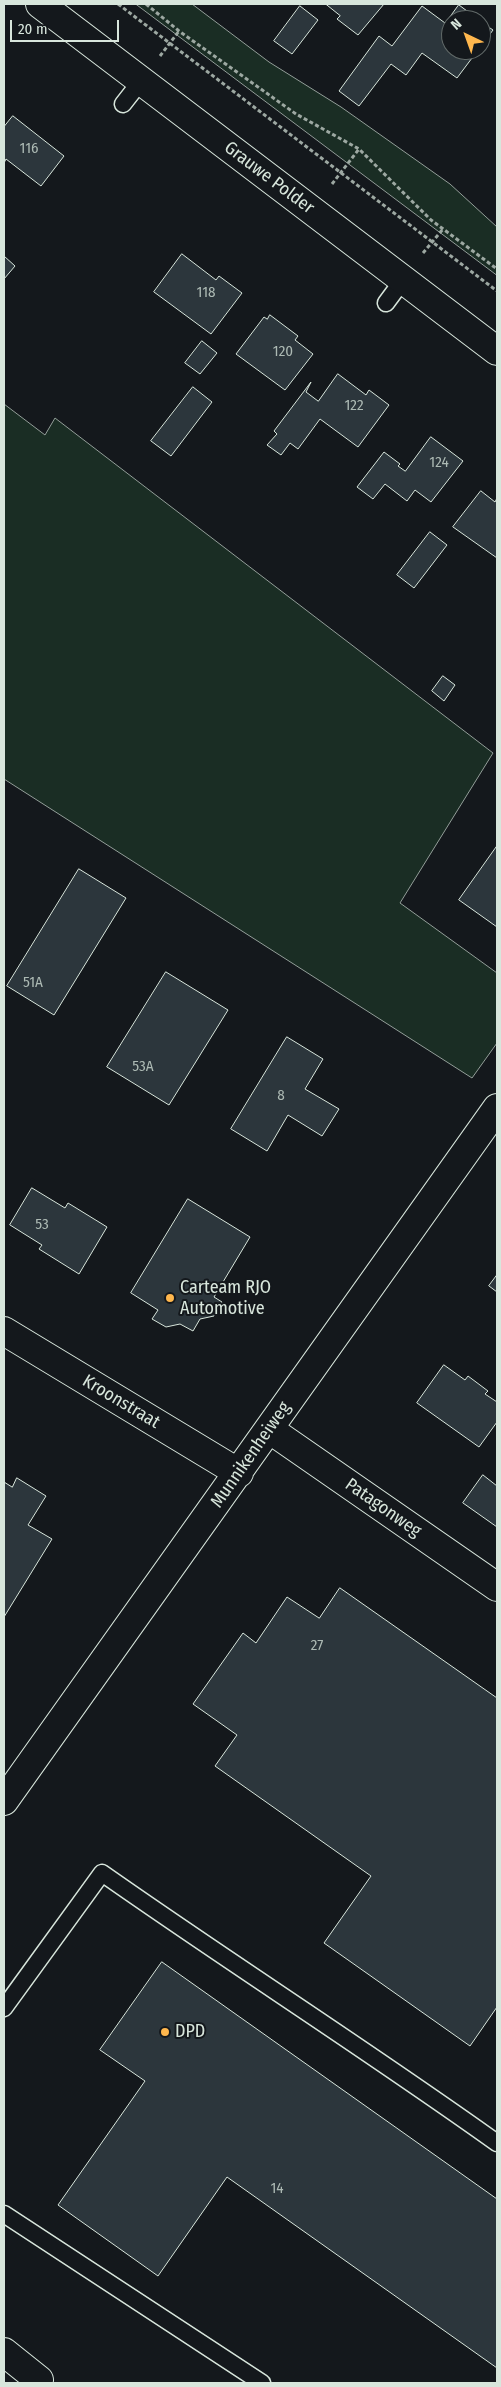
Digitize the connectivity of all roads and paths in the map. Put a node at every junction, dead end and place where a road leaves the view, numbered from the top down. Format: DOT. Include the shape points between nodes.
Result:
graph roads {
  1 [pos="40,4"];
  2 [pos="118,4"];
  3 [pos="146,4"];
  4 [pos="141,80"];
  5 [pos="123,104"];
  6 [pos="359,149"];
  7 [pos="341,172"];
  8 [pos="312,211"];
  9 [pos="497,269"];
  10 [pos="403,280"];
  11 [pos="497,291"];
  12 [pos="386,303"];
  13 [pos="497,351"];
  14 [pos="497,1108"];
  15 [pos="4,1331"];
  16 [pos="270,1429"];
  17 [pos="239,1473"];
  18 [pos="497,1587"];
  19 [pos="4,1801"];
  20 [pos="4,2008"];
  21 [pos="497,2142"];
  22 [pos="4,2214"];
  23 [pos="4,2352"];
  24 [pos="40,2382"];
  25 [pos="262,2383"];
  1 -- 4 [label="street, Grauwe Polder"];
  2 -- 7 [label="path"];
  3 -- 6 [label="path" via="296,114"];
  4 -- 5 [label="lane"];
  4 -- 8 [label="street, Grauwe Polder"];
  6 -- 7 [label="path"];
  6 -- 9 [label="path" via="431,220"];
  7 -- 8 [label="path"];
  7 -- 11 [label="path"];
  8 -- 10 [label="street, Grauwe Polder"];
  10 -- 12 [label="lane"];
  10 -- 13 [label="street, Grauwe Polder"];
  14 -- 16 [label="street, Munnikenheiweg"];
  15 -- 17 [label="street, Kroonstraat"];
  16 -- 17 [label="street, Munnikenheiweg"];
  16 -- 18 [label="street, Patagonweg"];
  17 -- 19 [label="street, Munnikenheiweg"];
  20 -- 21 [label="lane" via="102,1874"];
  22 -- 25 [label="lane"];
  23 -- 24 [label="street"];
}
